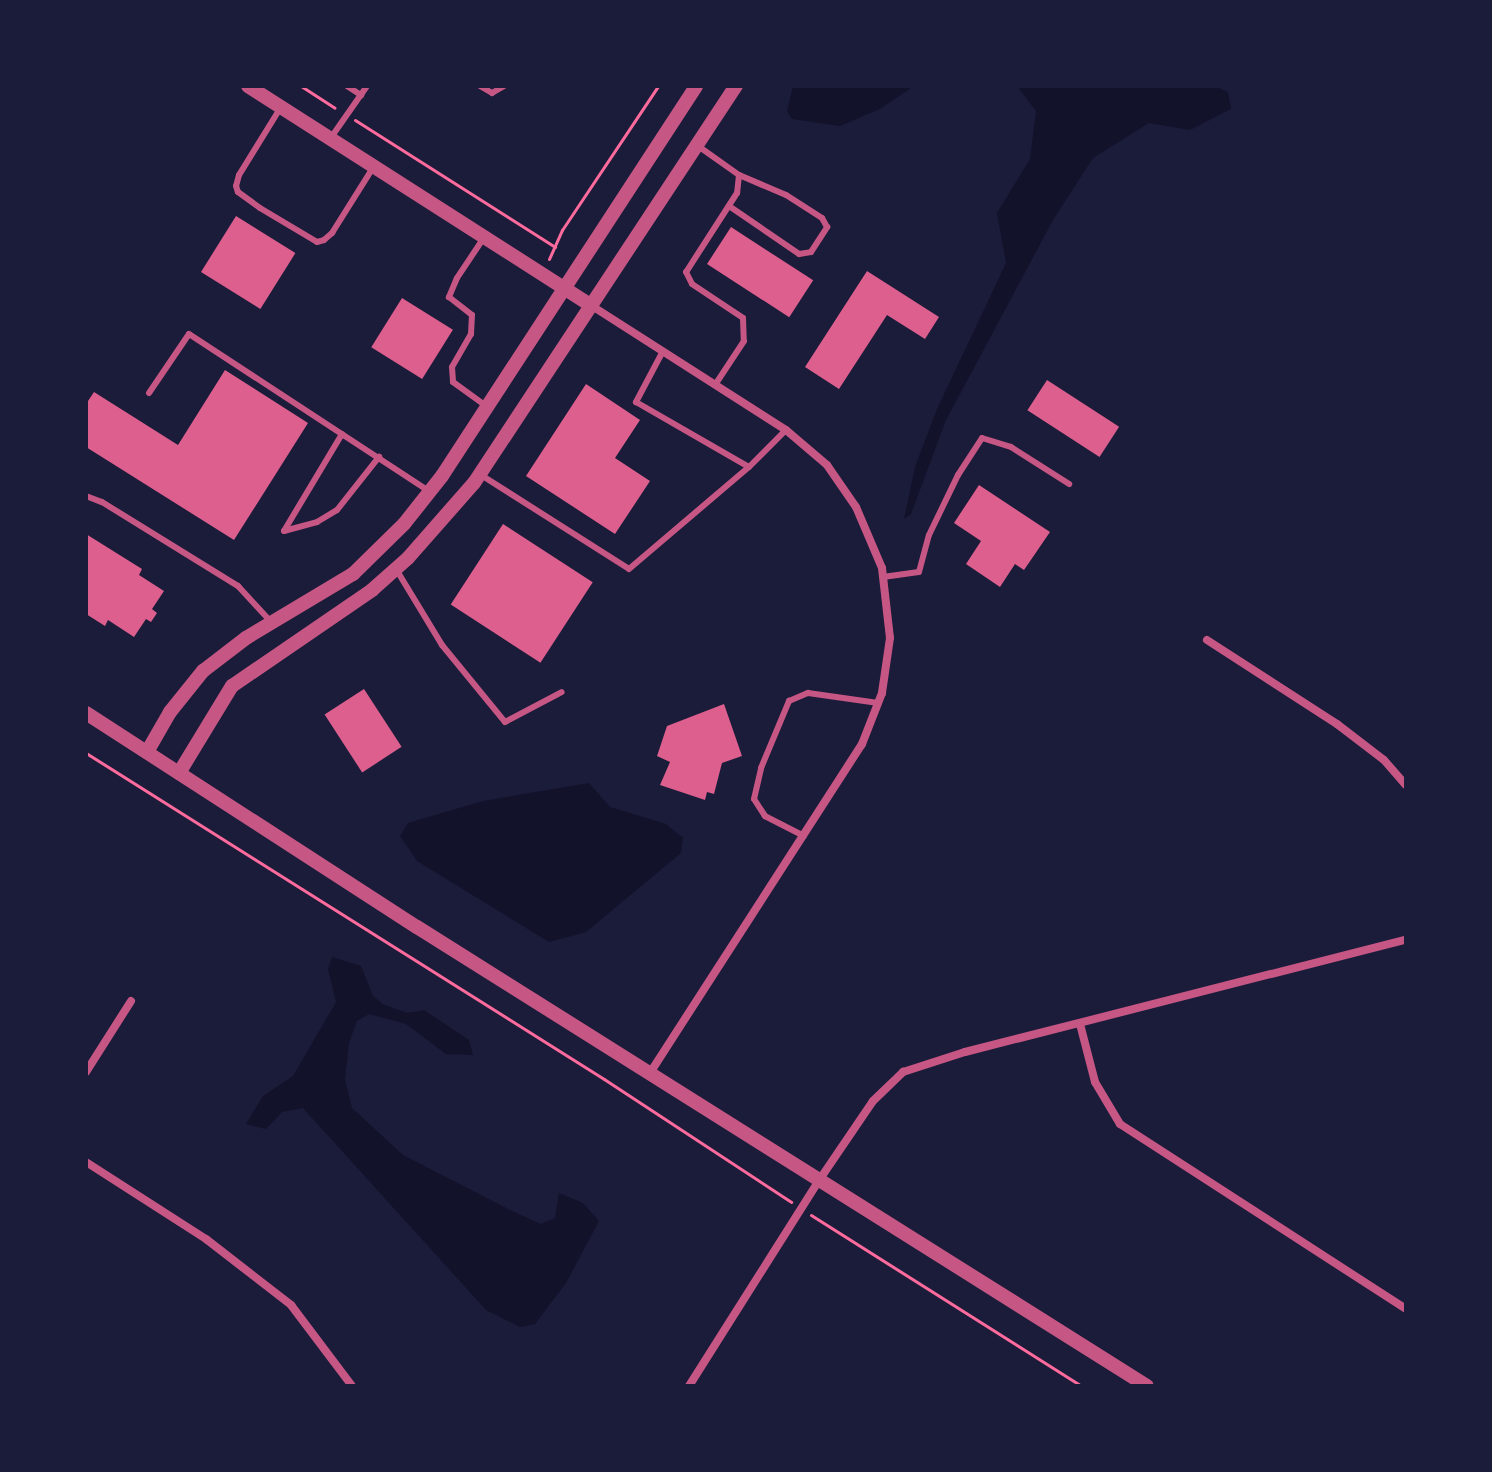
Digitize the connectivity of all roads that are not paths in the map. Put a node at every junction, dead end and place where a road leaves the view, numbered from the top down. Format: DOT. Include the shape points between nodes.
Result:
graph roads {
  1 [pos="248,86"];
  2 [pos="347,86"];
  3 [pos="367,86"];
  4 [pos="480,86"];
  5 [pos="504,86"];
  6 [pos="696,86"];
  7 [pos="736,86"];
  8 [pos="361,95"];
  9 [pos="281,107"];
  10 [pos="330,139"];
  11 [pos="697,145"];
  12 [pos="374,166"];
  13 [pos="739,175"];
  14 [pos="729,206"];
  15 [pos="484,237"];
  16 [pos="564,288"];
  17 [pos="592,306"];
  18 [pos="663,351"];
  19 [pos="715,385"];
  20 [pos="149,393"];
  21 [pos="485,405"];
  22 [pos="786,430"];
  23 [pos="342,434"];
  24 [pos="379,457"];
  25 [pos="749,467"];
  26 [pos="480,474"];
  27 [pos="1069,484"];
  28 [pos="429,491"];
  29 [pos="86,496"];
  30 [pos="451,509"];
  31 [pos="396,569"];
  32 [pos="882,573"];
  33 [pos="272,623"];
  34 [pos="1207,640"];
  35 [pos="288,647"];
  36 [pos="562,692"];
  37 [pos="878,703"];
  38 [pos="86,713"];
  39 [pos="147,752"];
  40 [pos="179,773"];
  41 [pos="1406,785"];
  42 [pos="804,836"];
  43 [pos="1406,940"];
  44 [pos="131,1001"];
  45 [pos="1080,1024"];
  46 [pos="651,1071"];
  47 [pos="86,1072"];
  48 [pos="86,1162"];
  49 [pos="820,1179"];
  50 [pos="1406,1309"];
  51 [pos="352,1386"];
  52 [pos="689,1386"];
  53 [pos="1147,1386"];
  1 -- 9 [label="street"];
  2 -- 8 [label="lane"];
  3 -- 8 [label="lane"];
  4 -- 5 [label="lane" via="492,93"];
  6 -- 16 [label="street"];
  7 -- 11 [label="street"];
  8 -- 10 [label="lane"];
  9 -- 10 [label="street"];
  9 -- 12 [label="lane" via="236,186 260,208 317,242 324,240"];
  10 -- 12 [label="street"];
  11 -- 13 [label="lane"];
  11 -- 17 [label="street"];
  12 -- 15 [label="street"];
  13 -- 14 [label="lane"];
  13 -- 14 [label="lane" via="786,195 822,218 827,227 811,252 799,254"];
  14 -- 19 [label="lane" via="686,272 692,284 743,318 744,341"];
  15 -- 16 [label="street"];
  15 -- 21 [label="lane" via="449,297 472,315 471,334 452,367 453,382"];
  16 -- 17 [label="street"];
  16 -- 21 [label="street"];
  17 -- 18 [label="street"];
  17 -- 26 [label="street"];
  18 -- 19 [label="street"];
  18 -- 25 [label="lane" via="636,402"];
  19 -- 22 [label="street"];
  20 -- 23 [label="lane" via="189,334"];
  21 -- 28 [label="street"];
  22 -- 25 [label="lane"];
  22 -- 32 [label="street" via="827,465 856,507"];
  23 -- 24 [label="lane"];
  23 -- 24 [label="lane" via="284,531 337,510"];
  24 -- 28 [label="lane"];
  25 -- 26 [label="lane" via="629,569"];
  26 -- 30 [label="street"];
  27 -- 32 [label="lane" via="1011,447 982,438 935,523 919,572"];
  28 -- 30 [label="street"];
  28 -- 33 [label="street" via="353,574"];
  29 -- 33 [label="lane" via="238,586"];
  30 -- 31 [label="street"];
  31 -- 35 [label="street" via="311,636"];
  31 -- 36 [label="lane" via="442,645 505,722"];
  32 -- 37 [label="street" via="890,638"];
  33 -- 35 [label="street"];
  33 -- 39 [label="street" via="203,671"];
  34 -- 41 [label="street" via="1337,724 1384,760"];
  35 -- 40 [label="street" via="232,686"];
  37 -- 42 [label="street" via="862,744"];
  37 -- 42 [label="lane" via="808,693 789,701 754,799 765,816"];
  38 -- 39 [label="street"];
  39 -- 40 [label="street"];
  40 -- 46 [label="street"];
  42 -- 46 [label="street"];
  43 -- 45 [label="street"];
  44 -- 47 [label="street"];
  45 -- 49 [label="street" via="903,1072 873,1101"];
  45 -- 50 [label="street" via="1095,1082 1120,1124"];
  46 -- 49 [label="street"];
  48 -- 51 [label="street" via="206,1239 291,1305"];
  49 -- 52 [label="street"];
  49 -- 53 [label="street"];
}
